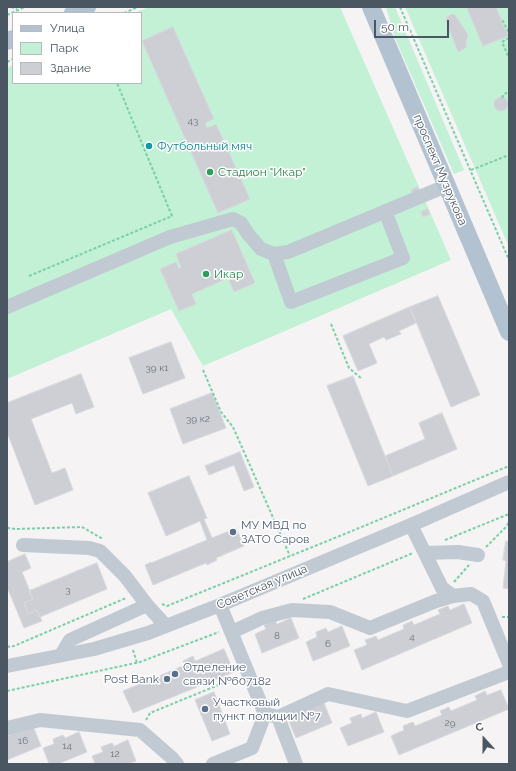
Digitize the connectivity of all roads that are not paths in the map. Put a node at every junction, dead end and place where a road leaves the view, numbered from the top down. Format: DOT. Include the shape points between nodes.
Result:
graph roads {
  1 [pos="87,7"];
  2 [pos="371,7"];
  3 [pos="75,12"];
  4 [pos="446,186"];
  5 [pos="385,211"];
  6 [pos="274,254"];
  7 [pos="7,307"];
  8 [pos="509,332"];
  9 [pos="509,482"];
  10 [pos="411,525"];
  11 [pos="23,545"];
  12 [pos="425,553"];
  13 [pos="478,555"];
  14 [pos="453,596"];
  15 [pos="150,602"];
  16 [pos="220,605"];
  17 [pos="166,626"];
  18 [pos="232,632"];
  19 [pos="61,656"];
  20 [pos="509,664"];
  21 [pos="7,666"];
  22 [pos="509,672"];
  23 [pos="272,716"];
  24 [pos="7,728"];
  25 [pos="177,764"];
  26 [pos="213,764"];
  27 [pos="296,764"];
  1 -- 3 [label="main road"];
  2 -- 4 [label="main road, проспект Музрукова"];
  4 -- 5 [label="street"];
  4 -- 8 [label="main road, проспект Музрукова"];
  5 -- 6 [label="street" via="288,252"];
  5 -- 6 [label="street" via="403,258 305,297 291,302"];
  6 -- 7 [label="street" via="261,249 241,223 233,219 170,237"];
  9 -- 10 [label="street, Советская улица"];
  10 -- 12 [label="street"];
  10 -- 16 [label="street, Советская улица"];
  11 -- 15 [label="street" via="89,548 100,551"];
  12 -- 13 [label="street" via="458,552"];
  12 -- 14 [label="street" via="442,588"];
  14 -- 18 [label="street" via="370,628 330,612 292,610 262,618"];
  14 -- 20 [label="street" via="471,594 483,601"];
  15 -- 17 [label="street"];
  15 -- 19 [label="street" via="70,640"];
  16 -- 17 [label="street, Советская улица"];
  16 -- 18 [label="street"];
  17 -- 19 [label="street, Советская улица" via="94,649"];
  18 -- 23 [label="street" via="248,673"];
  19 -- 21 [label="street, Советская улица"];
  22 -- 23 [label="street" via="408,711 328,694"];
  23 -- 26 [label="street" via="252,748"];
  23 -- 27 [label="street"];
  24 -- 25 [label="street" via="40,720 140,730"];
}
